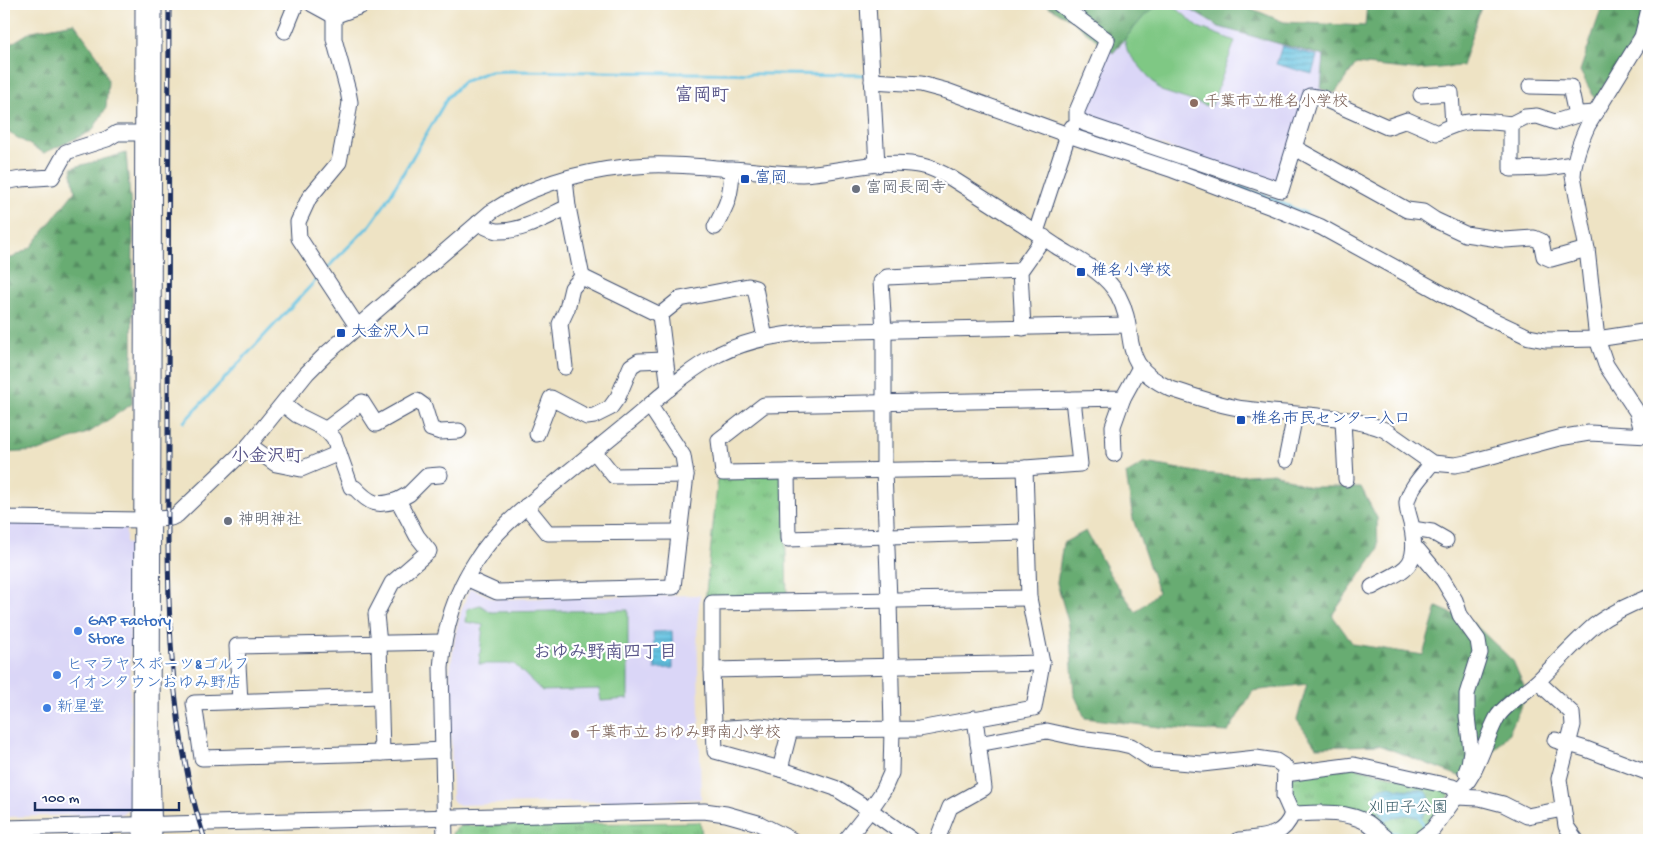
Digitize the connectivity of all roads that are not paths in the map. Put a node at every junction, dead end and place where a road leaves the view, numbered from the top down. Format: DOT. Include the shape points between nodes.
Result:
graph roads {
  1 [pos="142,4"];
  2 [pos="154,4"];
  3 [pos="296,4"];
  4 [pos="312,4"];
  5 [pos="364,4"];
  6 [pos="868,4"];
  7 [pos="1058,4"];
  8 [pos="1649,9"];
  9 [pos="334,16"];
  10 [pos="285,31"];
  11 [pos="872,81"];
  12 [pos="1530,86"];
  13 [pos="1421,94"];
  14 [pos="1596,113"];
  15 [pos="1576,115"];
  16 [pos="1077,119"];
  17 [pos="1511,124"];
  18 [pos="1453,125"];
  19 [pos="142,133"];
  20 [pos="1068,135"];
  21 [pos="1294,148"];
  22 [pos="1574,164"];
  23 [pos="877,165"];
  24 [pos="732,169"];
  25 [pos="565,179"];
  26 [pos="4,182"];
  27 [pos="568,206"];
  28 [pos="478,223"];
  29 [pos="715,227"];
  30 [pos="1040,235"];
  31 [pos="1587,249"];
  32 [pos="1020,271"];
  33 [pos="582,277"];
  34 [pos="660,315"];
  35 [pos="1127,325"];
  36 [pos="357,326"];
  37 [pos="1023,328"];
  38 [pos="884,331"];
  39 [pos="1649,331"];
  40 [pos="1596,333"];
  41 [pos="765,338"];
  42 [pos="665,360"];
  43 [pos="565,367"];
  44 [pos="1140,368"];
  45 [pos="669,389"];
  46 [pos="1123,398"];
  47 [pos="1073,400"];
  48 [pos="883,403"];
  49 [pos="283,404"];
  50 [pos="650,406"];
  51 [pos="1295,415"];
  52 [pos="1343,420"];
  53 [pos="325,430"];
  54 [pos="459,432"];
  55 [pos="537,434"];
  56 [pos="1646,436"];
  57 [pos="249,445"];
  58 [pos="594,451"];
  59 [pos="339,454"];
  60 [pos="1114,454"];
  61 [pos="1286,460"];
  62 [pos="1432,463"];
  63 [pos="1026,468"];
  64 [pos="884,471"];
  65 [pos="787,472"];
  66 [pos="440,475"];
  67 [pos="686,475"];
  68 [pos="1346,479"];
  69 [pos="398,500"];
  70 [pos="526,506"];
  71 [pos="4,515"];
  72 [pos="148,520"];
  73 [pos="1412,529"];
  74 [pos="679,532"];
  75 [pos="1027,532"];
  76 [pos="887,536"];
  77 [pos="1446,540"];
  78 [pos="1414,548"];
  79 [pos="466,578"];
  80 [pos="1372,586"];
  81 [pos="1649,597"];
  82 [pos="1029,598"];
  83 [pos="890,600"];
  84 [pos="443,642"];
  85 [pos="379,644"];
  86 [pos="1042,663"];
  87 [pos="890,666"];
  88 [pos="712,670"];
  89 [pos="1538,682"];
  90 [pos="380,697"];
  91 [pos="240,702"];
  92 [pos="975,718"];
  93 [pos="713,729"];
  94 [pos="892,729"];
  95 [pos="790,730"];
  96 [pos="1562,742"];
  97 [pos="978,744"];
  98 [pos="443,750"];
  99 [pos="382,753"];
  100 [pos="780,769"];
  101 [pos="1649,773"];
  102 [pos="1285,774"];
  103 [pos="1456,794"];
  104 [pos="1563,809"];
  105 [pos="870,810"];
  106 [pos="1292,814"];
  107 [pos="445,817"];
  108 [pos="4,828"];
  109 [pos="145,830"];
  110 [pos="154,840"];
  111 [pos="445,840"];
  112 [pos="792,840"];
  113 [pos="846,840"];
  114 [pos="912,840"];
  115 [pos="937,840"];
  116 [pos="1239,840"];
  117 [pos="1390,840"];
  118 [pos="1419,840"];
  119 [pos="1576,840"];
  1 -- 19 [label="street"];
  2 -- 72 [label="street"];
  3 -- 10 [label="street"];
  4 -- 9 [label="street"];
  5 -- 9 [label="street"];
  6 -- 11 [label="street"];
  7 -- 16 [label="street" via="1106,40 1076,111"];
  8 -- 14 [label="street" via="1642,37"];
  9 -- 36 [label="street" via="334,40 350,102 348,115 339,162 309,198 298,222 299,238"];
  11 -- 20 [label="street" via="921,84 947,91"];
  11 -- 23 [label="street"];
  12 -- 15 [label="street" via="1570,88"];
  13 -- 18 [label="street" via="1451,93"];
  14 -- 15 [label="street"];
  14 -- 22 [label="street" via="1581,140"];
  15 -- 17 [label="street" via="1555,122 1537,116 1525,117"];
  16 -- 20 [label="street"];
  16 -- 21 [label="street" via="1281,190"];
  17 -- 18 [label="street" via="1484,120"];
  17 -- 22 [label="street" via="1511,169"];
  18 -- 21 [label="street" via="1437,133 1407,120 1387,127 1322,98 1310,96"];
  19 -- 26 [label="street" via="117,133 66,152 52,177"];
  19 -- 72 [label="street"];
  20 -- 30 [label="street"];
  20 -- 40 [label="street" via="1173,170 1321,227 1478,313 1530,337 1545,340"];
  21 -- 31 [label="street" via="1407,210 1423,212 1465,234 1505,240 1534,238 1542,242 1544,256 1551,259"];
  22 -- 31 [label="street" via="1574,186"];
  23 -- 24 [label="street" via="801,174"];
  23 -- 30 [label="street" via="908,163 937,171"];
  24 -- 25 [label="street" via="651,165"];
  24 -- 29 [label="street" via="728,203"];
  25 -- 27 [label="street"];
  25 -- 28 [label="street" via="509,200"];
  27 -- 28 [label="street" via="510,230 495,231"];
  27 -- 33 [label="street"];
  28 -- 36 [label="street"];
  30 -- 32 [label="street"];
  30 -- 35 [label="street" via="1110,284 1118,295"];
  31 -- 40 [label="street"];
  32 -- 37 [label="street"];
  32 -- 38 [label="street" via="887,277 881,282"];
  33 -- 34 [label="street"];
  33 -- 43 [label="street" via="572,288 560,324"];
  34 -- 41 [label="street" via="680,299 748,286 754,288"];
  34 -- 42 [label="street"];
  35 -- 37 [label="street"];
  35 -- 44 [label="street" via="1133,355"];
  36 -- 49 [label="street" via="307,373"];
  37 -- 38 [label="street"];
  38 -- 41 [label="street" via="810,332"];
  38 -- 48 [label="street"];
  39 -- 40 [label="street"];
  40 -- 56 [label="street" via="1606,365 1637,412"];
  41 -- 45 [label="street" via="741,345 698,366"];
  42 -- 45 [label="street"];
  42 -- 55 [label="street" via="639,361 631,366 610,408 594,416 587,417 551,398"];
  44 -- 46 [label="street"];
  44 -- 51 [label="street" via="1148,377 1171,389 1242,409"];
  45 -- 50 [label="street"];
  46 -- 47 [label="street"];
  46 -- 60 [label="street" via="1113,426"];
  47 -- 48 [label="street"];
  47 -- 63 [label="street" via="1080,464"];
  48 -- 64 [label="street"];
  48 -- 65 [label="street" via="764,405 719,440 724,473"];
  49 -- 53 [label="street"];
  49 -- 57 [label="street"];
  50 -- 58 [label="street"];
  50 -- 67 [label="street" via="683,456"];
  51 -- 52 [label="street"];
  51 -- 61 [label="street"];
  52 -- 62 [label="street" via="1384,430"];
  52 -- 68 [label="street"];
  53 -- 54 [label="street" via="362,402 376,424 417,401 424,406 431,429"];
  53 -- 59 [label="street" via="334,439"];
  56 -- 62 [label="street" via="1589,433 1466,463"];
  57 -- 59 [label="street" via="276,464 301,469"];
  57 -- 72 [label="street" via="177,515"];
  58 -- 67 [label="street" via="614,476"];
  58 -- 70 [label="street"];
  59 -- 69 [label="street" via="351,487 366,500 387,504"];
  62 -- 73 [label="street" via="1414,487 1407,503"];
  63 -- 64 [label="street"];
  63 -- 75 [label="street"];
  64 -- 65 [label="street"];
  64 -- 76 [label="street"];
  65 -- 76 [label="street" via="788,539"];
  66 -- 69 [label="street" via="427,476"];
  67 -- 74 [label="street"];
  69 -- 85 [label="street" via="429,551 392,584 376,614"];
  70 -- 74 [label="street" via="548,534"];
  70 -- 79 [label="street" via="488,543"];
  71 -- 72 [label="street" via="8,518"];
  72 -- 109 [label="street" via="152,763"];
  73 -- 77 [label="street" via="1432,532"];
  73 -- 78 [label="street"];
  74 -- 79 [label="street" via="673,587 496,592"];
  75 -- 76 [label="street"];
  75 -- 82 [label="street"];
  76 -- 83 [label="street"];
  78 -- 80 [label="street" via="1412,561 1406,568"];
  78 -- 103 [label="street" via="1443,580 1460,615 1478,640 1480,653 1467,694 1466,716 1471,751"];
  79 -- 84 [label="street" via="452,607"];
  81 -- 89 [label="street" via="1597,624"];
  82 -- 83 [label="street"];
  82 -- 86 [label="street"];
  83 -- 87 [label="street"];
  83 -- 88 [label="street" via="712,603"];
  84 -- 85 [label="street"];
  84 -- 98 [label="street"];
  85 -- 90 [label="street"];
  85 -- 91 [label="street" via="237,646"];
  86 -- 87 [label="street"];
  86 -- 92 [label="street" via="1034,708"];
  87 -- 88 [label="street"];
  87 -- 94 [label="street"];
  88 -- 93 [label="street"];
  89 -- 96 [label="street" via="1572,713 1573,724"];
  89 -- 103 [label="street" via="1500,714 1472,772"];
  90 -- 91 [label="street"];
  90 -- 99 [label="street"];
  91 -- 99 [label="street" via="194,703 202,758"];
  92 -- 94 [label="street" via="919,729"];
  92 -- 97 [label="street"];
  93 -- 95 [label="street" via="761,726"];
  93 -- 100 [label="street" via="715,751"];
  94 -- 95 [label="street"];
  94 -- 105 [label="street" via="890,773"];
  95 -- 100 [label="street"];
  96 -- 101 [label="street"];
  96 -- 104 [label="street" via="1559,779"];
  97 -- 102 [label="street" via="1047,731 1118,742 1131,746 1152,760 1202,764 1256,758 1276,761 1285,767"];
  97 -- 115 [label="street" via="984,788 950,807"];
  98 -- 99 [label="street"];
  98 -- 107 [label="street"];
  100 -- 105 [label="street" via="835,788"];
  102 -- 103 [label="street" via="1354,765 1453,787"];
  102 -- 106 [label="street" via="1284,796"];
  103 -- 104 [label="street" via="1503,804 1527,816"];
  103 -- 118 [label="street" via="1433,829"];
  104 -- 119 [label="street" via="1566,826"];
  105 -- 113 [label="street"];
  105 -- 114 [label="street"];
  106 -- 116 [label="street" via="1289,822 1274,835"];
  106 -- 117 [label="street" via="1333,813 1355,818 1368,823"];
  107 -- 109 [label="street"];
  107 -- 111 [label="street"];
  107 -- 112 [label="street" via="704,811 758,823"];
  108 -- 109 [label="street"];
  109 -- 110 [label="street"];
}
